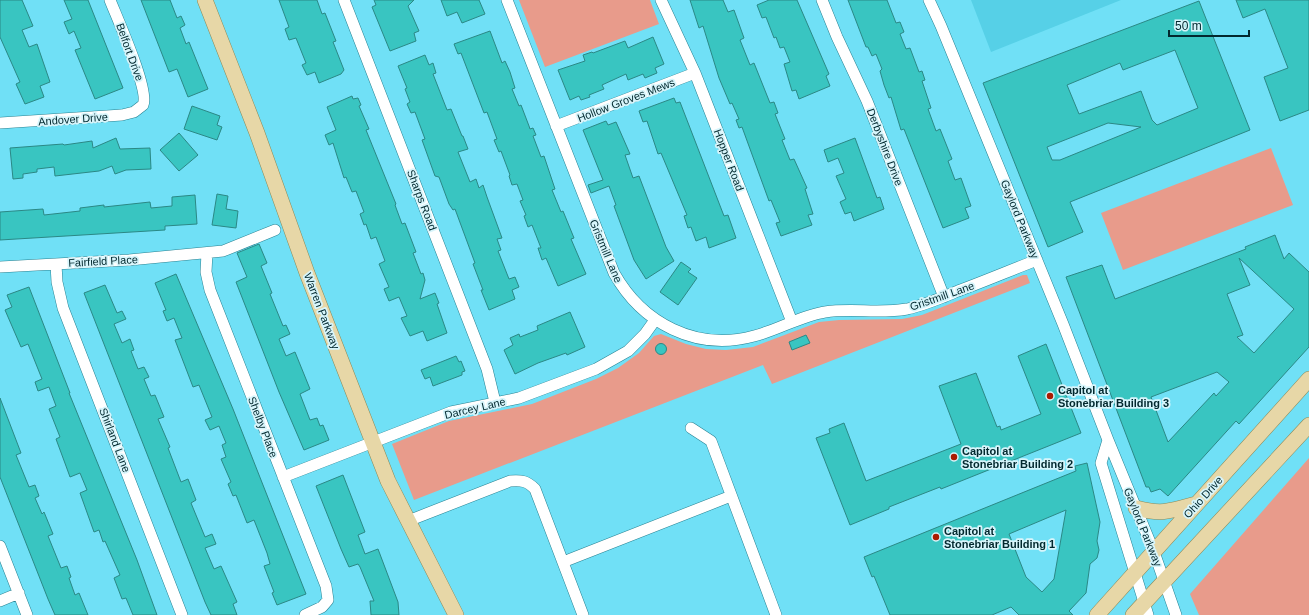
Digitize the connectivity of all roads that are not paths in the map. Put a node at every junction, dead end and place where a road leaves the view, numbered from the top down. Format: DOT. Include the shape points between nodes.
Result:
graph roads {
  1 [pos="110,0"];
  2 [pos="205,0"];
  3 [pos="344,0"];
  4 [pos="507,0"];
  5 [pos="661,0"];
  6 [pos="822,0"];
  7 [pos="929,0"];
  8 [pos="695,72"];
  9 [pos="143,105"];
  10 [pos="0,123"];
  11 [pos="556,126"];
  12 [pos="275,230"];
  13 [pos="207,253"];
  14 [pos="1037,260"];
  15 [pos="56,264"];
  16 [pos="0,267"];
  17 [pos="944,297"];
  18 [pos="655,320"];
  19 [pos="792,322"];
  20 [pos="1309,378"];
  21 [pos="495,402"];
  22 [pos="1309,425"];
  23 [pos="691,428"];
  24 [pos="1108,440"];
  25 [pos="374,442"];
  26 [pos="283,478"];
  27 [pos="731,496"];
  28 [pos="1196,504"];
  29 [pos="1136,508"];
  30 [pos="408,521"];
  31 [pos="0,546"];
  32 [pos="1154,552"];
  33 [pos="564,562"];
  34 [pos="1135,574"];
  35 [pos="1164,581"];
  36 [pos="18,594"];
  37 [pos="0,601"];
  38 [pos="1145,609"];
  39 [pos="27,615"];
  40 [pos="182,615"];
  41 [pos="305,615"];
  42 [pos="456,615"];
  43 [pos="583,615"];
  44 [pos="776,615"];
  45 [pos="1097,615"];
  46 [pos="1133,615"];
  47 [pos="1176,615"];
  1 -- 9 [label="street, Belfort Drive" via="137,71 144,94"];
  2 -- 25 [label="main road, Warren Parkway" via="257,133 307,273"];
  3 -- 21 [label="street, Sharps Road" via="487,369"];
  4 -- 11 [label="street, Gristmill Lane"];
  5 -- 8 [label="street, Hopper Road"];
  6 -- 17 [label="street, Derbyshire Drive" via="867,101"];
  7 -- 14 [label="street, Gaylord Parkway"];
  8 -- 11 [label="street, Hollow Groves Mews"];
  8 -- 19 [label="street, Hopper Road"];
  9 -- 10 [label="street, Andover Drive" via="134,112 122,115"];
  11 -- 18 [label="street, Gristmill Lane" via="614,273 630,298"];
  12 -- 13 [label="street, Fairfield Place" via="223,251"];
  13 -- 15 [label="street, Fairfield Place"];
  13 -- 26 [label="street, Shelby Place" via="206,272 210,290"];
  14 -- 17 [label="street, Gristmill Lane"];
  14 -- 24 [label="street, Gaylord Parkway"];
  15 -- 16 [label="street, Fairfield Place"];
  15 -- 40 [label="street, Shirland Lane" via="63,308"];
  17 -- 19 [label="street, Gristmill Lane" via="908,308 826,312"];
  18 -- 19 [label="street, Gristmill Lane" via="689,336 720,340 754,336"];
  18 -- 21 [label="street, Darcey Lane" via="633,346 605,365 532,394"];
  20 -- 28 [label="main road, Ohio Drive"];
  21 -- 25 [label="street, Darcey Lane" via="450,412"];
  22 -- 35 [label="main road"];
  23 -- 27 [label="street" via="711,441"];
  24 -- 29 [label="street, Gaylord Parkway"];
  24 -- 34 [label="street, Gaylord Parkway" via="1101,463"];
  25 -- 26 [label="street, Darcey Lane"];
  25 -- 30 [label="main road, Warren Parkway" via="388,481"];
  26 -- 41 [label="street, Shelby Place" via="326,586 328,600 322,607"];
  27 -- 33 [label="street"];
  27 -- 44 [label="street"];
  28 -- 29 [label="main road" via="1173,511 1154,513"];
  28 -- 32 [label="main road, Ohio Drive"];
  29 -- 32 [label="street, Gaylord Parkway"];
  30 -- 33 [label="street" via="510,481 528,482 535,489"];
  30 -- 42 [label="main road, Warren Parkway"];
  31 -- 36 [label="street"];
  32 -- 34 [label="main road, Ohio Drive"];
  32 -- 35 [label="street, Gaylord Parkway"];
  33 -- 43 [label="street"];
  34 -- 38 [label="street, Gaylord Parkway"];
  34 -- 45 [label="main road, Ohio Drive"];
  35 -- 38 [label="main road"];
  35 -- 47 [label="street, Gaylord Parkway"];
  36 -- 37 [label="street"];
  36 -- 39 [label="street"];
  38 -- 46 [label="main road"];
}
